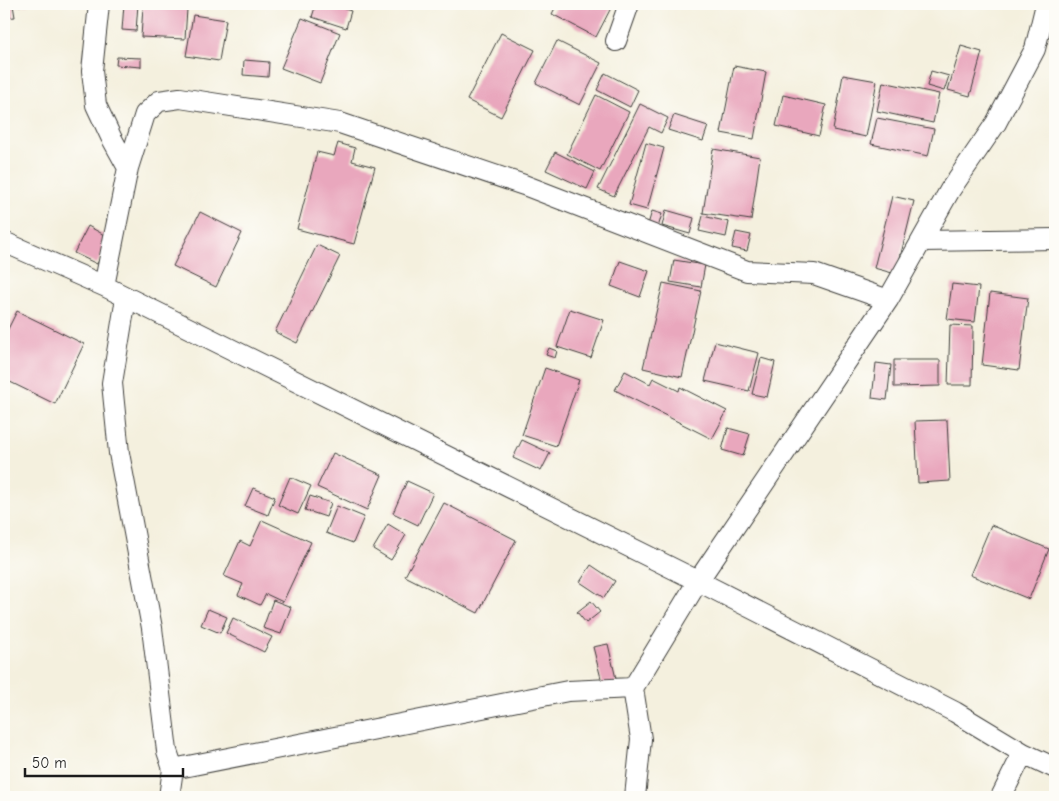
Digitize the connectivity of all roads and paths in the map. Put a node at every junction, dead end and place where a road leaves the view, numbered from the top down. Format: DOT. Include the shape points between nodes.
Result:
graph roads {
  1 [pos="99,4"];
  2 [pos="629,4"];
  3 [pos="1046,4"];
  4 [pos="616,41"];
  5 [pos="128,168"];
  6 [pos="922,240"];
  7 [pos="1055,240"];
  8 [pos="4,242"];
  9 [pos="104,286"];
  10 [pos="126,298"];
  11 [pos="888,300"];
  12 [pos="698,581"];
  13 [pos="633,688"];
  14 [pos="1023,753"];
  15 [pos="1055,768"];
  16 [pos="173,769"];
  17 [pos="169,797"];
  18 [pos="635,797"];
  19 [pos="1001,797"];
  1 -- 5 [label="street" via="92,71 96,105"];
  2 -- 4 [label="street"];
  3 -- 6 [label="street" via="1031,57 996,122 950,190"];
  5 -- 9 [label="street"];
  5 -- 11 [label="street" via="145,114 159,101 180,98 340,124 524,185 747,271 814,274"];
  6 -- 7 [label="street"];
  6 -- 11 [label="street"];
  8 -- 9 [label="street"];
  9 -- 10 [label="street"];
  10 -- 12 [label="street"];
  10 -- 16 [label="street" via="112,383 114,409 119,453 152,628 167,751"];
  11 -- 12 [label="street"];
  12 -- 13 [label="street"];
  12 -- 14 [label="street" via="955,712"];
  13 -- 16 [label="street" via="568,691"];
  13 -- 18 [label="street" via="641,739"];
  14 -- 15 [label="street"];
  14 -- 19 [label="street"];
  16 -- 17 [label="street"];
}
